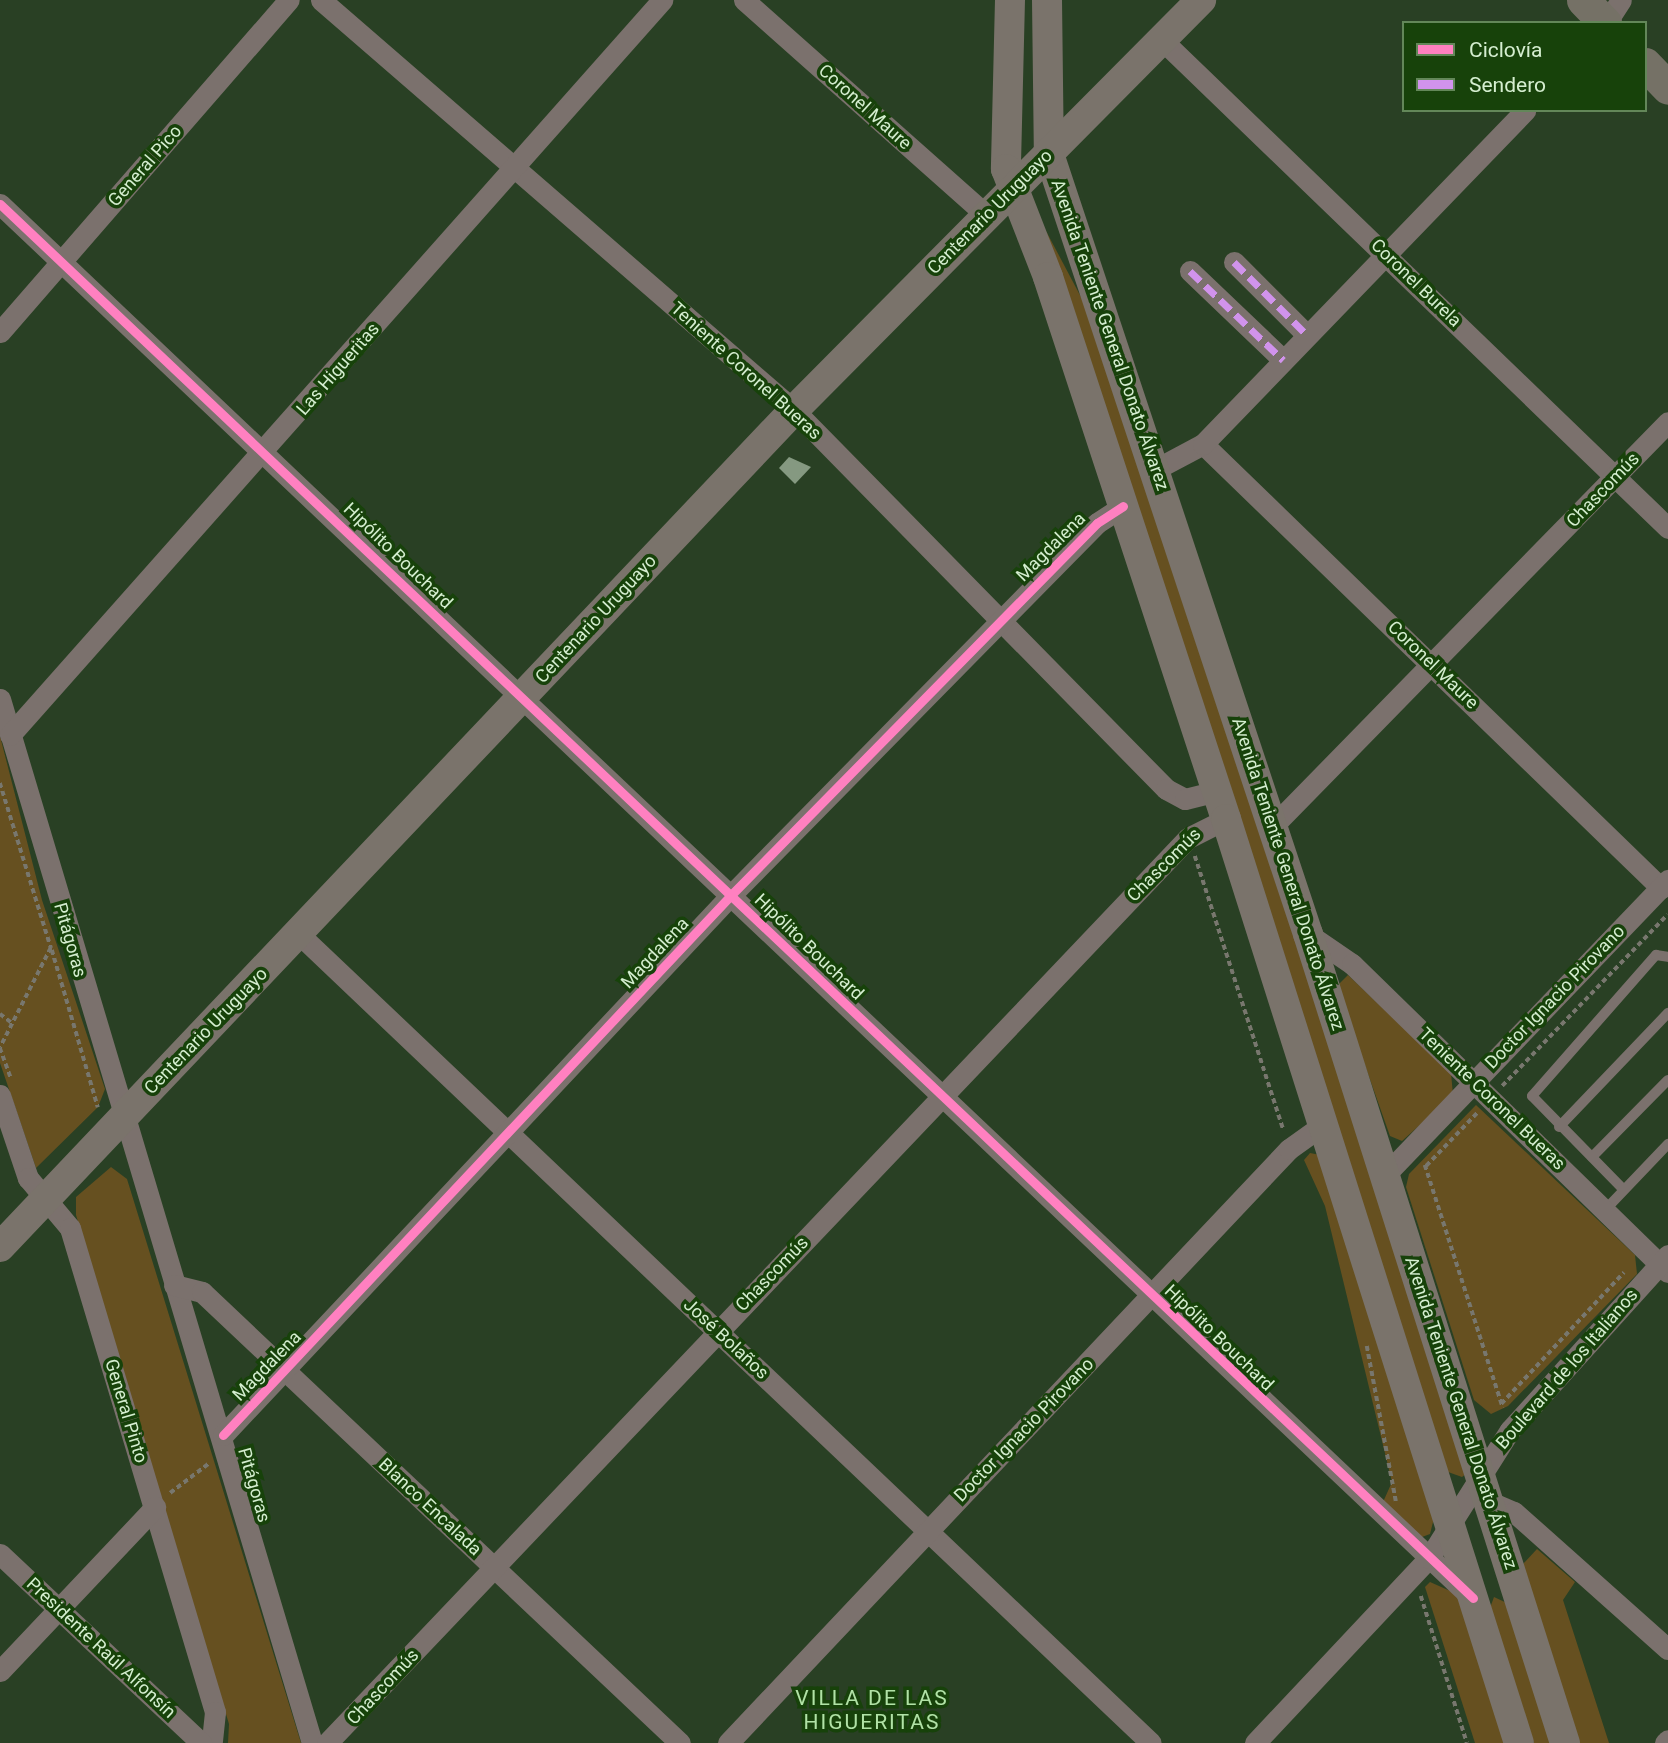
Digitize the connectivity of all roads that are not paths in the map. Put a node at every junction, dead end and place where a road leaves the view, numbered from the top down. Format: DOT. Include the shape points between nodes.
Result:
graph roads {
  1 [pos="289,0"];
  2 [pos="321,0"];
  3 [pos="662,0"];
  4 [pos="744,0"];
  5 [pos="1010,0"];
  6 [pos="1047,0"];
  7 [pos="1201,0"];
  8 [pos="1583,0"];
  9 [pos="1621,0"];
  10 [pos="1604,21"];
  11 [pos="1607,21"];
  12 [pos="1162,40"];
  13 [pos="1647,66"];
  14 [pos="1668,88"];
  15 [pos="1523,112"];
  16 [pos="1049,154"];
  17 [pos="513,167"];
  18 [pos="1012,190"];
  19 [pos="0,204"];
  20 [pos="986,215"];
  21 [pos="1385,253"];
  22 [pos="61,262"];
  23 [pos="1234,262"];
  24 [pos="1190,271"];
  25 [pos="0,332"];
  26 [pos="1307,335"];
  27 [pos="1283,360"];
  28 [pos="794,410"];
  29 [pos="1668,422"];
  30 [pos="1203,444"];
  31 [pos="266,452"];
  32 [pos="1156,469"];
  33 [pos="1616,477"];
  34 [pos="1123,506"];
  35 [pos="1668,528"];
  36 [pos="999,621"];
  37 [pos="1433,665"];
  38 [pos="523,697"];
  39 [pos="0,698"];
  40 [pos="10,735"];
  41 [pos="1216,791"];
  42 [pos="1185,799"];
  43 [pos="1272,827"];
  44 [pos="1204,828"];
  45 [pos="1664,884"];
  46 [pos="732,894"];
  47 [pos="1308,934"];
  48 [pos="300,935"];
  49 [pos="1668,957"];
  50 [pos="1668,1013"];
  51 [pos="1668,1080"];
  52 [pos="1474,1082"];
  53 [pos="6,1089"];
  54 [pos="942,1096"];
  55 [pos="110,1112"];
  56 [pos="1324,1124"];
  57 [pos="1559,1127"];
  58 [pos="507,1132"];
  59 [pos="1668,1144"];
  60 [pos="1592,1157"];
  61 [pos="1385,1175"];
  62 [pos="1623,1189"];
  63 [pos="47,1200"];
  64 [pos="1606,1209"];
  65 [pos="0,1248"];
  66 [pos="1665,1264"];
  67 [pos="174,1285"];
  68 [pos="1153,1297"];
  69 [pos="718,1331"];
  70 [pos="284,1373"];
  71 [pos="226,1444"];
  72 [pos="1479,1472"];
  73 [pos="1490,1502"];
  74 [pos="155,1507"];
  75 [pos="1451,1521"];
  76 [pos="927,1530"];
  77 [pos="0,1554"];
  78 [pos="1429,1558"];
  79 [pos="495,1566"];
  80 [pos="1473,1598"];
  81 [pos="60,1608"];
  82 [pos="1668,1649"];
  83 [pos="0,1671"];
  84 [pos="201,1743"];
  85 [pos="212,1743"];
  86 [pos="312,1743"];
  87 [pos="327,1743"];
  88 [pos="680,1743"];
  89 [pos="728,1743"];
  90 [pos="1151,1743"];
  91 [pos="1255,1743"];
  92 [pos="1519,1743"];
  93 [pos="1565,1743"];
  1 -- 22 [label="street, General Pico"];
  2 -- 17 [label="street, Teniente Coronel Bueras"];
  3 -- 17 [label="street, Las Higueritas"];
  4 -- 20 [label="street, Coronel Maure"];
  5 -- 18 [label="main road" via="1004,150"];
  6 -- 16 [label="main road, Avenida Teniente General Donato Álvarez"];
  7 -- 12 [label="main road, Centenario Uruguayo"];
  8 -- 10 [label="main road"];
  9 -- 11 [label="street"];
  12 -- 16 [label="main road, Centenario Uruguayo"];
  12 -- 21 [label="street, Coronel Burela"];
  13 -- 14 [label="main road"];
  15 -- 21 [label="street"];
  16 -- 18 [label="main road, Centenario Uruguayo"];
  16 -- 32 [label="main road, Avenida Teniente General Donato Álvarez"];
  17 -- 28 [label="street, Teniente Coronel Bueras"];
  17 -- 31 [label="street, Las Higueritas"];
  18 -- 20 [label="main road, Centenario Uruguayo"];
  18 -- 34 [label="main road" via="1048,277"];
  19 -- 22 [label="street, Hipólito Bouchard"];
  20 -- 28 [label="main road, Centenario Uruguayo"];
  21 -- 26 [label="street"];
  21 -- 33 [label="street, Coronel Burela"];
  22 -- 25 [label="street, General Pico"];
  22 -- 31 [label="street, Hipólito Bouchard"];
  23 -- 26 [label="street"];
  24 -- 27 [label="street"];
  26 -- 27 [label="street"];
  27 -- 30 [label="street"];
  28 -- 36 [label="street, Teniente Coronel Bueras"];
  28 -- 38 [label="main road, Centenario Uruguayo"];
  29 -- 33 [label="street, Chascomús"];
  30 -- 32 [label="street"];
  30 -- 37 [label="street, Coronel Maure"];
  31 -- 38 [label="street, Hipólito Bouchard"];
  31 -- 40 [label="street, Las Higueritas"];
  32 -- 43 [label="main road, Avenida Teniente General Donato Álvarez"];
  33 -- 35 [label="street, Coronel Burela"];
  33 -- 37 [label="street, Chascomús"];
  34 -- 36 [label="street, Magdalena" via="1097,523"];
  34 -- 41 [label="main road"];
  36 -- 42 [label="street, Teniente Coronel Bueras" via="1166,789"];
  36 -- 46 [label="street, Magdalena"];
  37 -- 43 [label="street, Chascomús"];
  37 -- 45 [label="street, Coronel Maure"];
  38 -- 46 [label="street, Hipólito Bouchard"];
  38 -- 48 [label="main road, Centenario Uruguayo"];
  39 -- 40 [label="street, Pitágoras"];
  40 -- 55 [label="street, Pitágoras"];
  41 -- 42 [label="street"];
  41 -- 44 [label="main road"];
  42 -- 44 [label="street"];
  43 -- 47 [label="main road, Avenida Teniente General Donato Álvarez"];
  44 -- 54 [label="street, Chascomús"];
  44 -- 56 [label="main road"];
  45 -- 52 [label="street, Doctor Ignacio Pirovano"];
  46 -- 54 [label="street, Hipólito Bouchard"];
  46 -- 58 [label="street, Magdalena"];
  47 -- 52 [label="street, Teniente Coronel Bueras" via="1352,964"];
  47 -- 61 [label="main road, Avenida Teniente General Donato Álvarez"];
  48 -- 55 [label="main road, Centenario Uruguayo"];
  48 -- 58 [label="street, José Bolaños"];
  49 -- 57 [label="lane" via="1656,955 1535,1090 1532,1100"];
  50 -- 57 [label="lane"];
  51 -- 60 [label="lane"];
  52 -- 61 [label="street, Doctor Ignacio Pirovano"];
  52 -- 64 [label="street, Teniente Coronel Bueras"];
  53 -- 63 [label="street, General Pinto" via="28,1178"];
  54 -- 68 [label="street, Hipólito Bouchard"];
  54 -- 69 [label="street, Chascomús"];
  55 -- 63 [label="main road, Centenario Uruguayo"];
  55 -- 67 [label="street, Pitágoras"];
  56 -- 68 [label="street, Doctor Ignacio Pirovano" via="1289,1149"];
  56 -- 75 [label="main road"];
  57 -- 60 [label="lane"];
  58 -- 69 [label="street, José Bolaños"];
  58 -- 70 [label="street, Magdalena"];
  59 -- 62 [label="lane"];
  60 -- 62 [label="lane"];
  61 -- 72 [label="main road, Avenida Teniente General Donato Álvarez"];
  62 -- 64 [label="lane"];
  63 -- 65 [label="main road, Centenario Uruguayo"];
  63 -- 74 [label="street, General Pinto" via="70,1228"];
  64 -- 66 [label="street, Teniente Coronel Bueras"];
  66 -- 72 [label="street, Boulevard de los Italianos" via="1510,1430"];
  67 -- 70 [label="street, Blanco Encalada" via="202,1292"];
  67 -- 71 [label="street, Pitágoras"];
  68 -- 76 [label="street, Doctor Ignacio Pirovano"];
  68 -- 78 [label="street, Hipólito Bouchard"];
  69 -- 76 [label="street, José Bolaños"];
  69 -- 79 [label="street, Chascomús"];
  70 -- 71 [label="street, Magdalena"];
  70 -- 79 [label="street, Blanco Encalada"];
  71 -- 86 [label="street, Pitágoras"];
  72 -- 73 [label="main road, Avenida Teniente General Donato Álvarez"];
  72 -- 75 [label="street, Boulevard de los Italianos"];
  73 -- 82 [label="street" via="1514,1512"];
  73 -- 93 [label="main road, Avenida Teniente General Donato Álvarez"];
  74 -- 81 [label="street"];
  74 -- 85 [label="street, General Pinto" via="215,1712"];
  75 -- 78 [label="street, Boulevard de los Italianos"];
  75 -- 80 [label="main road"];
  76 -- 89 [label="street, Doctor Ignacio Pirovano"];
  76 -- 90 [label="street, José Bolaños"];
  77 -- 81 [label="street, Presidente Raúl Alfonsín"];
  78 -- 80 [label="street, Hipólito Bouchard"];
  78 -- 91 [label="street, Boulevard de los Italianos"];
  79 -- 87 [label="street, Chascomús"];
  79 -- 88 [label="street, Blanco Encalada"];
  80 -- 92 [label="main road"];
  81 -- 83 [label="street"];
  81 -- 84 [label="street, Presidente Raúl Alfonsín"];
}
